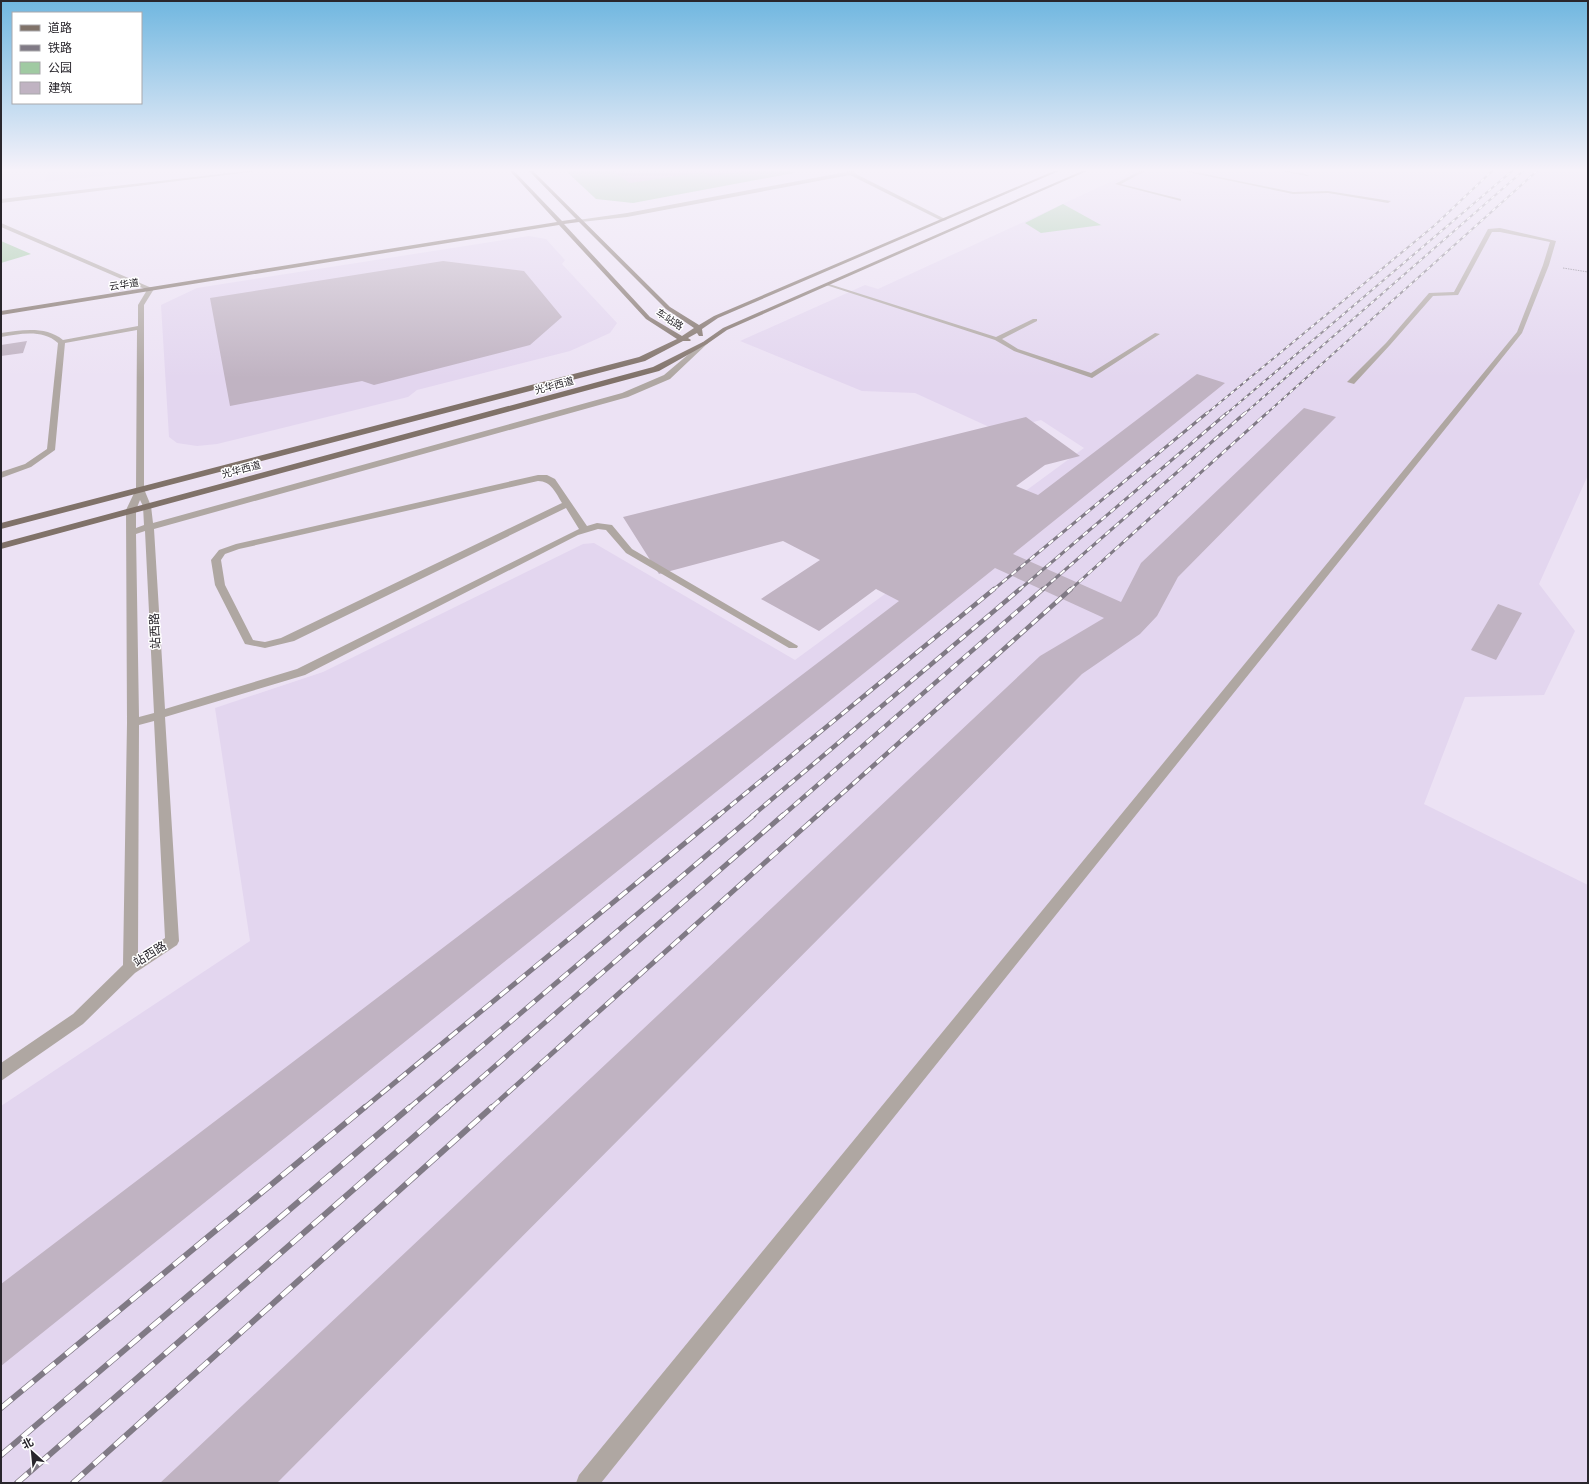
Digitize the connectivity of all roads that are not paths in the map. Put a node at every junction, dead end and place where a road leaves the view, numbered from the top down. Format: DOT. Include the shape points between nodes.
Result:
graph roads {
  1 [pos="37,240"];
  2 [pos="458,240"];
  3 [pos="576,240"];
  4 [pos="601,240"];
  5 [pos="897,240"];
  6 [pos="927,240"];
  7 [pos="1485,240"];
  8 [pos="1549,240"];
  9 [pos="828,284"];
  10 [pos="151,289"];
  11 [pos="1,313"];
  12 [pos="1035,320"];
  13 [pos="141,328"];
  14 [pos="698,328"];
  15 [pos="1157,334"];
  16 [pos="1,335"];
  17 [pos="682,339"];
  18 [pos="997,339"];
  19 [pos="62,342"];
  20 [pos="705,343"];
  21 [pos="1351,382"];
  22 [pos="1,475"];
  23 [pos="140,489"];
  24 [pos="568,504"];
  25 [pos="147,506"];
  26 [pos="131,510"];
  27 [pos="1,526"];
  28 [pos="149,526"];
  29 [pos="585,530"];
  30 [pos="131,532"];
  31 [pos="1,546"];
  32 [pos="793,646"];
  33 [pos="160,714"];
  34 [pos="133,723"];
  35 [pos="130,968"];
  36 [pos="1,1073"];
  37 [pos="587,1483"];
  1 -- 10 [label="street"];
  2 -- 10 [label="main road, 云华道"];
  3 -- 17 [label="main road, 车站路" via="648,318"];
  4 -- 14 [label="main road, 车站路" via="668,308"];
  5 -- 14 [label="main road, 光华西道"];
  6 -- 9 [label="main road, 光华西道"];
  7 -- 21 [label="street" via="1456,294 1431,294"];
  8 -- 37 [label="street" via="1553,241 1546,265 1520,332"];
  9 -- 18 [label="street"];
  9 -- 20 [label="main road, 光华西道" via="725,329"];
  10 -- 11 [label="main road, 云华道"];
  10 -- 13 [label="street, 站西路" via="141,305"];
  12 -- 18 [label="street"];
  13 -- 19 [label="street"];
  13 -- 23 [label="street, 站西路"];
  14 -- 17 [label="main road, 光华西道"];
  14 -- 20 [label="main road, 车站路"];
  15 -- 18 [label="street" via="1092,376 1016,350"];
  16 -- 19 [label="street" via="38,332 56,335"];
  17 -- 20 [label="main road, 车站路"];
  17 -- 23 [label="main road, 光华西道" via="642,359"];
  19 -- 22 [label="street" via="51,450 38,461 20,470"];
  20 -- 25 [label="main road, 光华西道" via="656,369"];
  20 -- 28 [label="street" via="667,377 625,395"];
  23 -- 25 [label="street, 站西路"];
  23 -- 26 [label="street, 站西路"];
  23 -- 27 [label="main road, 光华西道"];
  24 -- 24 [label="street" via="275,645 259,646 249,642 218,579 216,560 222,552 236,547 538,478 552,481"];
  24 -- 29 [label="street"];
  25 -- 26 [label="main road, 光华西道"];
  25 -- 28 [label="street, 站西路"];
  26 -- 30 [label="street, 站西路"];
  26 -- 31 [label="main road, 光华西道"];
  28 -- 30 [label="street"];
  28 -- 33 [label="street, 站西路"];
  29 -- 32 [label="street" via="597,526 608,528 628,551"];
  29 -- 33 [label="street" via="301,672"];
  30 -- 34 [label="street, 站西路"];
  33 -- 34 [label="street"];
  33 -- 35 [label="street, 站西路" via="172,941"];
  34 -- 35 [label="street, 站西路"];
  35 -- 36 [label="street" via="78,1019"];
}
